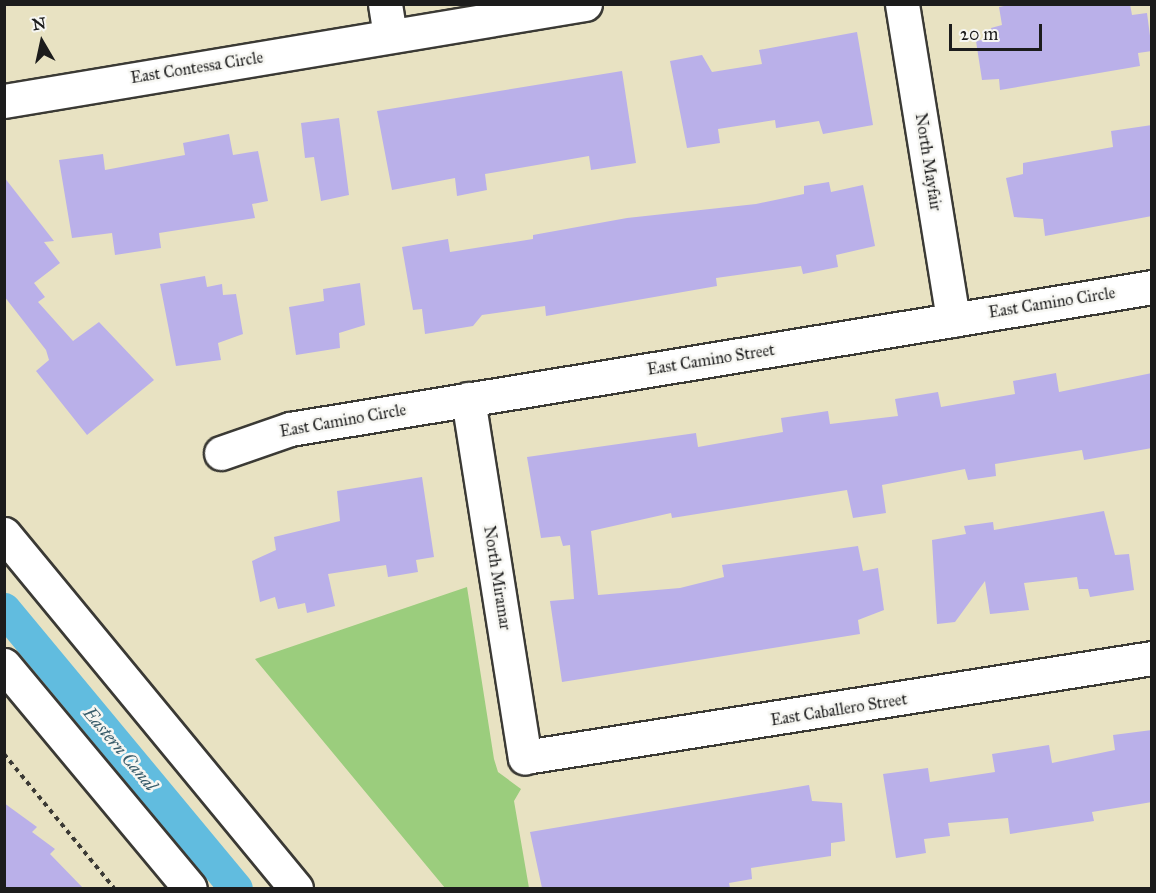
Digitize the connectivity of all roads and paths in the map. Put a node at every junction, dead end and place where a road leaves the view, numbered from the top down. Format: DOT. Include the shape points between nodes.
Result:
graph roads {
  1 [pos="385,4"];
  2 [pos="585,4"];
  3 [pos="902,4"];
  4 [pos="390,36"];
  5 [pos="4,100"];
  6 [pos="1152,287"];
  7 [pos="953,320"];
  8 [pos="468,399"];
  9 [pos="221,453"];
  10 [pos="4,534"];
  11 [pos="1152,658"];
  12 [pos="4,665"];
  13 [pos="4,754"];
  14 [pos="525,757"];
  15 [pos="114,888"];
  16 [pos="190,888"];
  17 [pos="296,888"];
  1 -- 4 [label="street"];
  2 -- 4 [label="street, East Contessa Circle"];
  3 -- 7 [label="street, North Mayfair"];
  4 -- 5 [label="street, East Contessa Circle"];
  6 -- 7 [label="street, East Camino Circle"];
  7 -- 8 [label="street, East Camino Street"];
  8 -- 9 [label="street, East Camino Circle" via="264,434"];
  8 -- 14 [label="street, North Miramar"];
  10 -- 17 [label="street"];
  11 -- 14 [label="street, East Caballero Street"];
  12 -- 16 [label="street"];
  13 -- 15 [label="path"];
}
